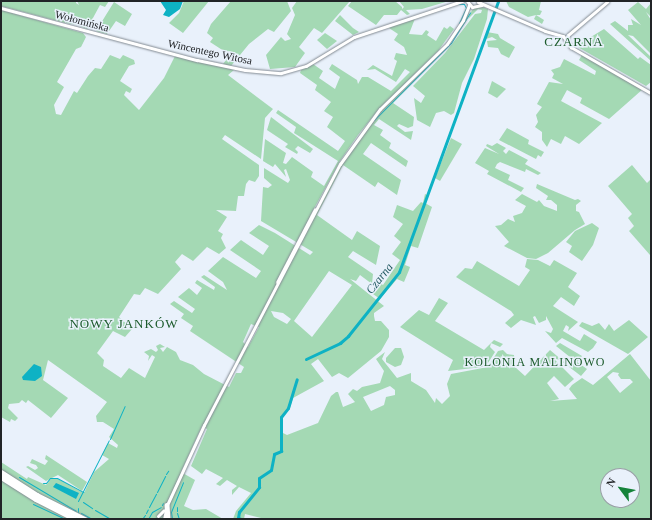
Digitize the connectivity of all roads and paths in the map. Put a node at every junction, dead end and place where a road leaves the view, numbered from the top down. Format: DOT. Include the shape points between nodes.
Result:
graph roads {
  1 [pos="608,1"];
  2 [pos="460,2"];
  3 [pos="478,3"];
  4 [pos="469,4"];
  5 [pos="1,8"];
  6 [pos="568,35"];
  7 [pos="563,36"];
  8 [pos="566,40"];
  9 [pos="158,51"];
  10 [pos="651,93"];
  11 [pos="1,472"];
  12 [pos="1,477"];
  13 [pos="167,505"];
  14 [pos="157,518"];
  15 [pos="74,519"];
  16 [pos="84,519"];
  17 [pos="164,519"];
  18 [pos="168,519"];
  1 -- 6 [label="main road"];
  2 -- 4 [label="main road, Wincentego Witosa"];
  2 -- 9 [label="main road, Wincentego Witosa" via="354,37 306,66 286,72 230,68"];
  3 -- 4 [label="main road"];
  3 -- 7 [label="main road"];
  4 -- 13 [label="main road" via="466,14 444,48 391,98 362,131 340,164 204,426"];
  5 -- 9 [label="main road, Wołomińska"];
  6 -- 7 [label="main road"];
  6 -- 8 [label="main road"];
  7 -- 8 [label="main road"];
  8 -- 10 [label="street" via="571,47"];
  11 -- 16 [label="highway" via="37,495"];
  12 -- 15 [label="highway"];
  13 -- 14 [label="main road"];
  13 -- 17 [label="main road"];
  13 -- 18 [label="highway"];
  14 -- 17 [label="main road"];
}
